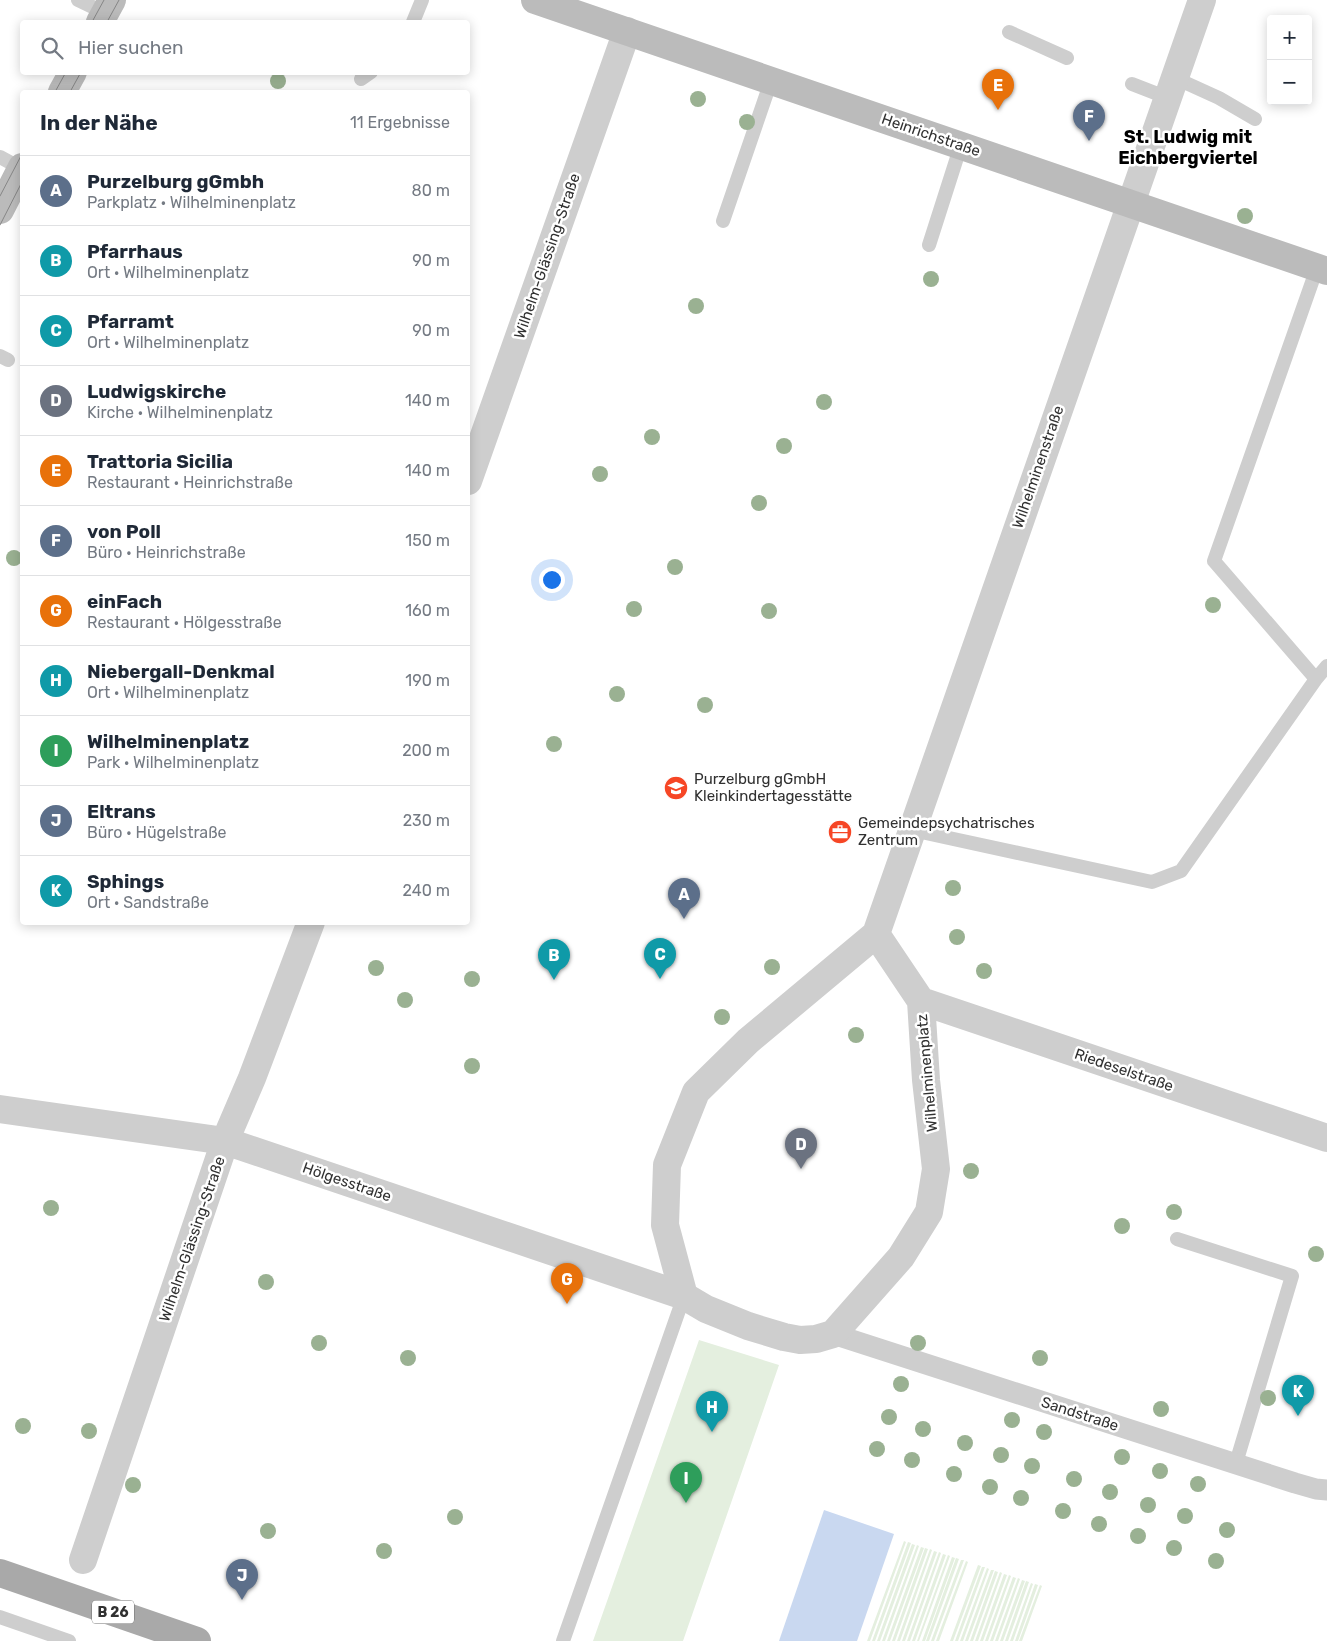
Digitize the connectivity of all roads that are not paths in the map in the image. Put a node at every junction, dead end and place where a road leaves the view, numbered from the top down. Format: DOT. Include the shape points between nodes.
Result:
graph roads {
  1 [pos="78,0"];
  2 [pos="422,0"];
  3 [pos="535,0"];
  4 [pos="1202,0"];
  5 [pos="105,12"];
  6 [pos="414,20"];
  7 [pos="627,31"];
  8 [pos="1009,32"];
  9 [pos="1067,58"];
  10 [pos="71,75"];
  11 [pos="771,81"];
  12 [pos="1132,84"];
  13 [pos="1171,88"];
  14 [pos="63,90"];
  15 [pos="1255,119"];
  16 [pos="961,145"];
  17 [pos="15,164"];
  18 [pos="1131,203"];
  19 [pos="0,210"];
  20 [pos="724,221"];
  21 [pos="929,245"];
  22 [pos="1322,270"];
  23 [pos="470,466"];
  24 [pos="1327,666"];
  25 [pos="1316,679"];
  26 [pos="912,830"];
  27 [pos="310,925"];
  28 [pos="876,934"];
  29 [pos="921,1001"];
  30 [pos="0,1109"];
  31 [pos="1327,1138"];
  32 [pos="225,1141"];
  33 [pos="1177,1239"];
  34 [pos="684,1296"];
  35 [pos="833,1334"];
  36 [pos="1236,1463"];
  37 [pos="1327,1490"];
  38 [pos="83,1560"];
  39 [pos="0,1573"];
  40 [pos="0,1617"];
  41 [pos="161,1634"];
  42 [pos="69,1641"];
  43 [pos="197,1641"];
  44 [pos="563,1641"];
  1 -- 5 [label="lane"];
  2 -- 6 [label="lane"];
  3 -- 7 [label="main road, Heinrichstraße"];
  4 -- 13 [label="street, Wilhelminenstraße"];
  7 -- 11 [label="main road, Heinrichstraße"];
  7 -- 23 [label="street, Wilhelm-Glässing-Straße"];
  8 -- 9 [label="lane"];
  10 -- 14 [label="main road"];
  11 -- 16 [label="main road, Heinrichstraße"];
  11 -- 20 [label="lane"];
  12 -- 13 [label="lane"];
  13 -- 15 [label="lane" via="1219,98"];
  13 -- 18 [label="street, Wilhelminenstraße"];
  16 -- 18 [label="main road, Heinrichstraße"];
  16 -- 21 [label="lane"];
  17 -- 19 [label="main road"];
  18 -- 22 [label="main road, Heinrichstraße"];
  18 -- 26 [label="street, Wilhelminenstraße"];
  22 -- 25 [label="lane" via="1214,561"];
  24 -- 25 [label="lane"];
  25 -- 26 [label="lane" via="1181,871 1152,882"];
  26 -- 28 [label="street, Wilhelminenstraße"];
  27 -- 32 [label="street, Wilhelm-Glässing-Straße"];
  28 -- 29 [label="street, Wilhelminenplatz"];
  28 -- 34 [label="street" via="748,1041 696,1092 666,1165 665,1225"];
  29 -- 31 [label="street, Riedeselstraße"];
  29 -- 35 [label="street, Wilhelminenplatz" via="936,1169 929,1212 901,1257"];
  30 -- 32 [label="street, Hölgesstraße"];
  32 -- 34 [label="street, Hölgesstraße"];
  32 -- 38 [label="street, Wilhelm-Glässing-Straße"];
  33 -- 36 [label="lane" via="1292,1276"];
  34 -- 35 [label="street" via="706,1309 784,1337 800,1340"];
  34 -- 44 [label="lane"];
  35 -- 36 [label="street, Sandstraße"];
  36 -- 37 [label="street, Sandstraße"];
  39 -- 41 [label="main road, B 26"];
  40 -- 42 [label="lane"];
  41 -- 43 [label="main road, B 26"];
}
